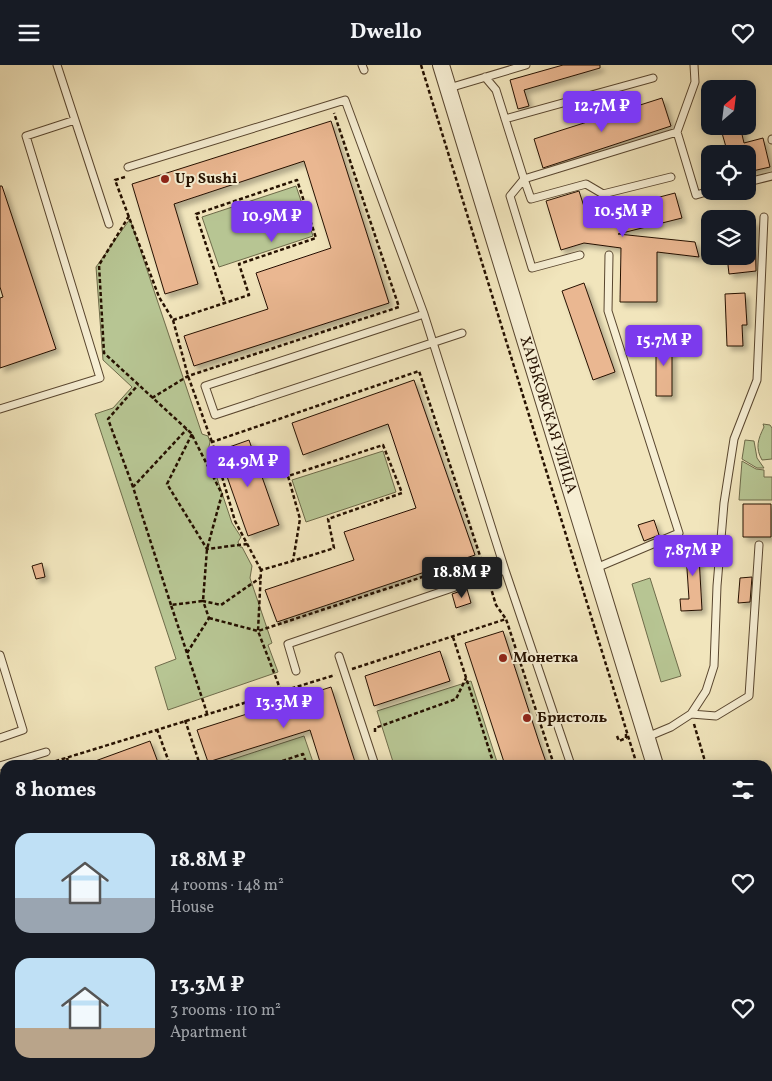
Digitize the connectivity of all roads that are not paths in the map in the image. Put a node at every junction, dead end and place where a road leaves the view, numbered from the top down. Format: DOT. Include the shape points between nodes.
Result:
graph roads {
  1 [pos="57,65"];
  2 [pos="441,65"];
  3 [pos="526,65"];
  4 [pos="694,65"];
  5 [pos="484,77"];
  6 [pos="654,78"];
  7 [pos="448,89"];
  8 [pos="505,119"];
  9 [pos="75,120"];
  10 [pos="677,132"];
  11 [pos="128,167"];
  12 [pos="772,176"];
  13 [pos="671,177"];
  14 [pos="524,179"];
  15 [pos="756,180"];
  16 [pos="701,194"];
  17 [pos="764,217"];
  18 [pos="109,224"];
  19 [pos="580,255"];
  20 [pos="609,255"];
  21 [pos="424,314"];
  22 [pos="462,333"];
  23 [pos="434,343"];
  24 [pos="0,409"];
  25 [pos="759,545"];
  26 [pos="596,568"];
  27 [pos="506,570"];
  28 [pos="0,655"];
  29 [pos="340,656"];
  30 [pos="296,671"];
  31 [pos="9,683"];
  32 [pos="0,685"];
  33 [pos="691,714"];
  34 [pos="647,737"];
  35 [pos="0,738"];
  36 [pos="46,752"];
  37 [pos="20,760"];
  38 [pos="372,760"];
  39 [pos="569,760"];
  40 [pos="654,760"];
  1 -- 9 [label="lane"];
  2 -- 7 [label="street, ХАРЬКОВСКАЯ УЛИЦА"];
  3 -- 5 [label="lane"];
  4 -- 10 [label="lane" via="695,82"];
  5 -- 7 [label="lane"];
  5 -- 8 [label="lane" via="496,90"];
  6 -- 8 [label="lane"];
  7 -- 26 [label="street, ХАРЬКОВСКАЯ УЛИЦА"];
  8 -- 14 [label="lane"];
  9 -- 18 [label="lane"];
  9 -- 24 [label="lane" via="26,136 100,378"];
  10 -- 14 [label="lane"];
  10 -- 16 [label="lane" via="696,195"];
  11 -- 21 [label="lane" via="345,100"];
  12 -- 15 [label="lane"];
  13 -- 14 [label="lane" via="603,193 586,184 531,199"];
  14 -- 19 [label="lane" via="510,196 532,269"];
  17 -- 33 [label="lane" via="757,380 734,439 727,485 717,586 714,666 706,691"];
  20 -- 26 [label="lane" via="608,311 679,533"];
  21 -- 23 [label="lane"];
  21 -- 23 [label="lane" via="205,386 215,415"];
  22 -- 23 [label="lane"];
  23 -- 27 [label="lane"];
  25 -- 33 [label="lane" via="750,695 716,716"];
  26 -- 34 [label="street, ХАРЬКОВСКАЯ УЛИЦА"];
  27 -- 30 [label="lane" via="288,644"];
  27 -- 39 [label="lane"];
  28 -- 31 [label="lane"];
  29 -- 38 [label="lane"];
  31 -- 32 [label="lane"];
  31 -- 35 [label="lane" via="23,730"];
  33 -- 34 [label="lane"];
  34 -- 40 [label="street, ХАРЬКОВСКАЯ УЛИЦА"];
  36 -- 37 [label="lane"];
}
